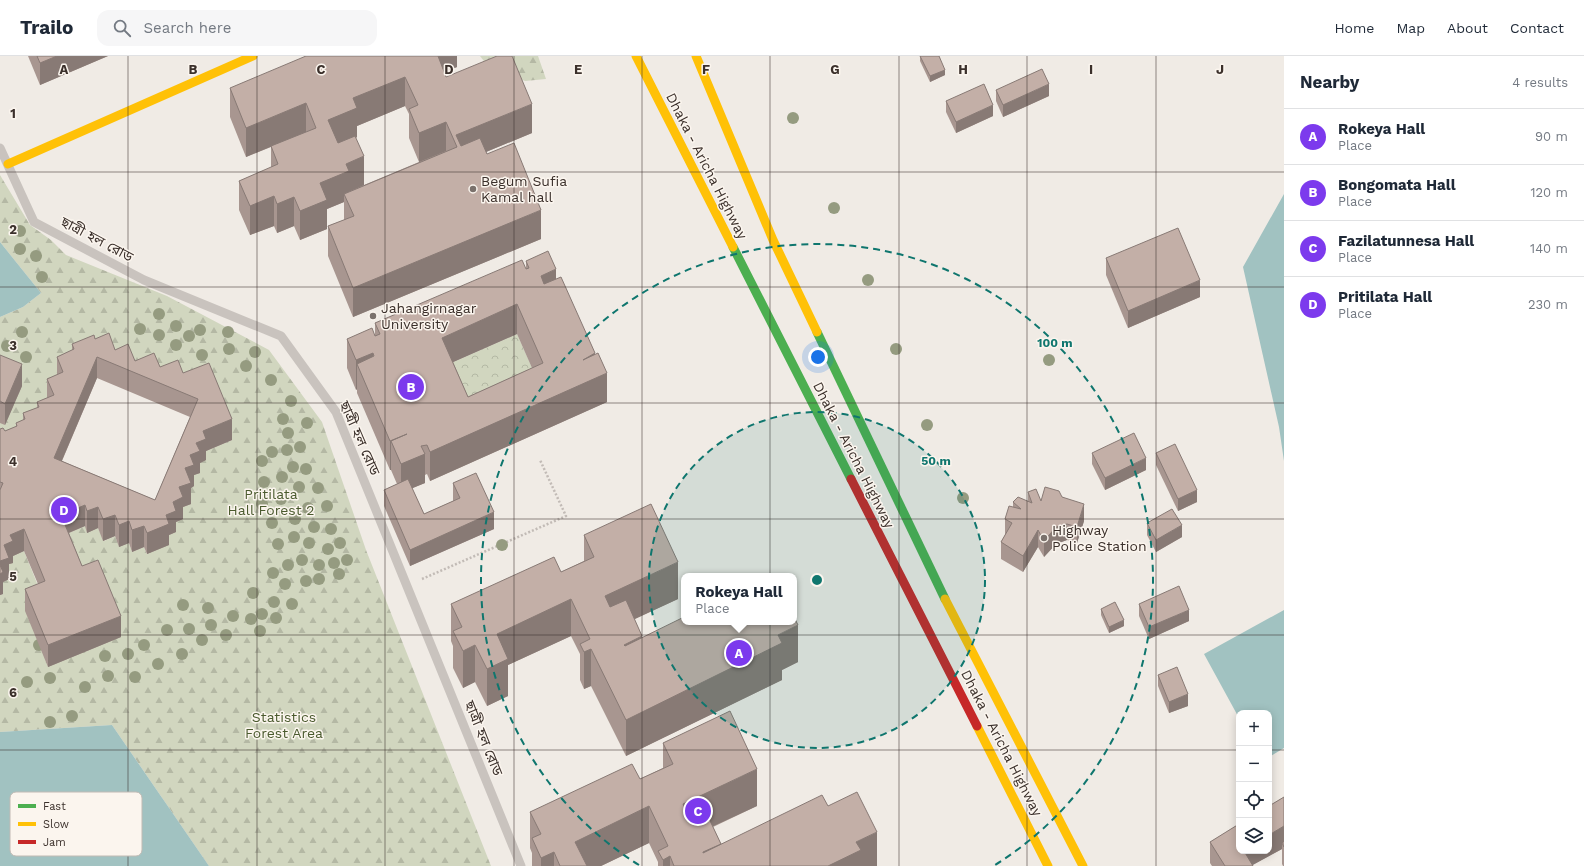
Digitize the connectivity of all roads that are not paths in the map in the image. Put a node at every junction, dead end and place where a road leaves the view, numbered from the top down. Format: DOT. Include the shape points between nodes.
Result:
graph roads {
  1 [pos="253,56"];
  2 [pos="636,56"];
  3 [pos="696,56"];
  4 [pos="0,148"];
  5 [pos="8,164"];
  6 [pos="521,866"];
  7 [pos="1048,866"];
  8 [pos="1083,866"];
  1 -- 5 [label="main road"];
  2 -- 7 [label="main road, Dhaka - Aricha Highway"];
  3 -- 8 [label="main road, Dhaka - Aricha Highway" via="773,240 925,562"];
  4 -- 5 [label="lane, ছাত্রী হল রোড"];
  5 -- 6 [label="lane, ছাত্রী হল রোড" via="34,222 144,280 281,336 336,412"];
}
